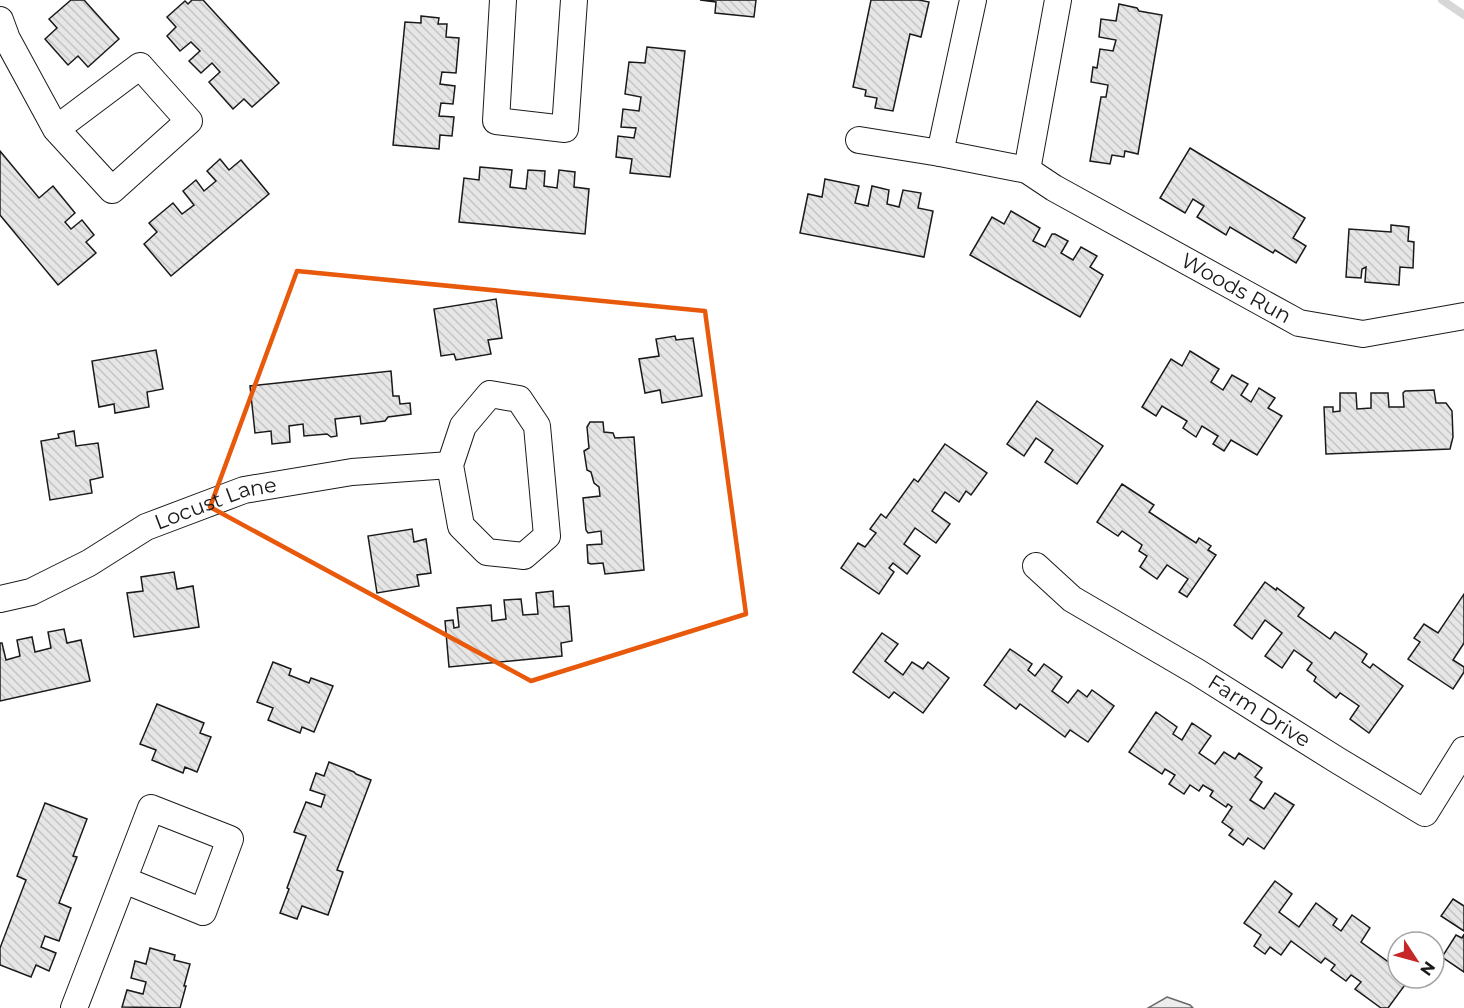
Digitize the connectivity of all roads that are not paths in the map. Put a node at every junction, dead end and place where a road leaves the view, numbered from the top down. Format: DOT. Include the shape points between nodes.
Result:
graph roads {
  1 [pos="503,0"];
  2 [pos="574,0"];
  3 [pos="973,0"];
  4 [pos="1058,0"];
  5 [pos="0,20"];
  6 [pos="57,129"];
  7 [pos="859,140"];
  8 [pos="939,153"];
  9 [pos="1028,170"];
  10 [pos="1464,316"];
  11 [pos="450,465"];
  12 [pos="1036,567"];
  13 [pos="0,599"];
  14 [pos="1464,750"];
  15 [pos="124,880"];
  16 [pos="74,1008"];
  1 -- 2 [label="street" via="496,121 565,129"];
  3 -- 8 [label="street"];
  4 -- 9 [label="street"];
  5 -- 6 [label="street"];
  6 -- 6 [label="street" via="112,190 189,121 140,66"];
  7 -- 8 [label="street, Woods Run"];
  8 -- 9 [label="street, Woods Run"];
  9 -- 10 [label="street, Woods Run" via="1299,323 1363,334"];
  11 -- 11 [label="street" via="460,526 487,552 524,556 547,536 537,426 519,399 490,394 463,426"];
  11 -- 13 [label="street, Locust Lane" via="352,472 244,490 146,527 31,592"];
  12 -- 14 [label="street, Farm Drive" via="1072,599 1425,813"];
  15 -- 15 [label="street" via="151,808 230,839 203,912"];
  15 -- 16 [label="street"];
}
